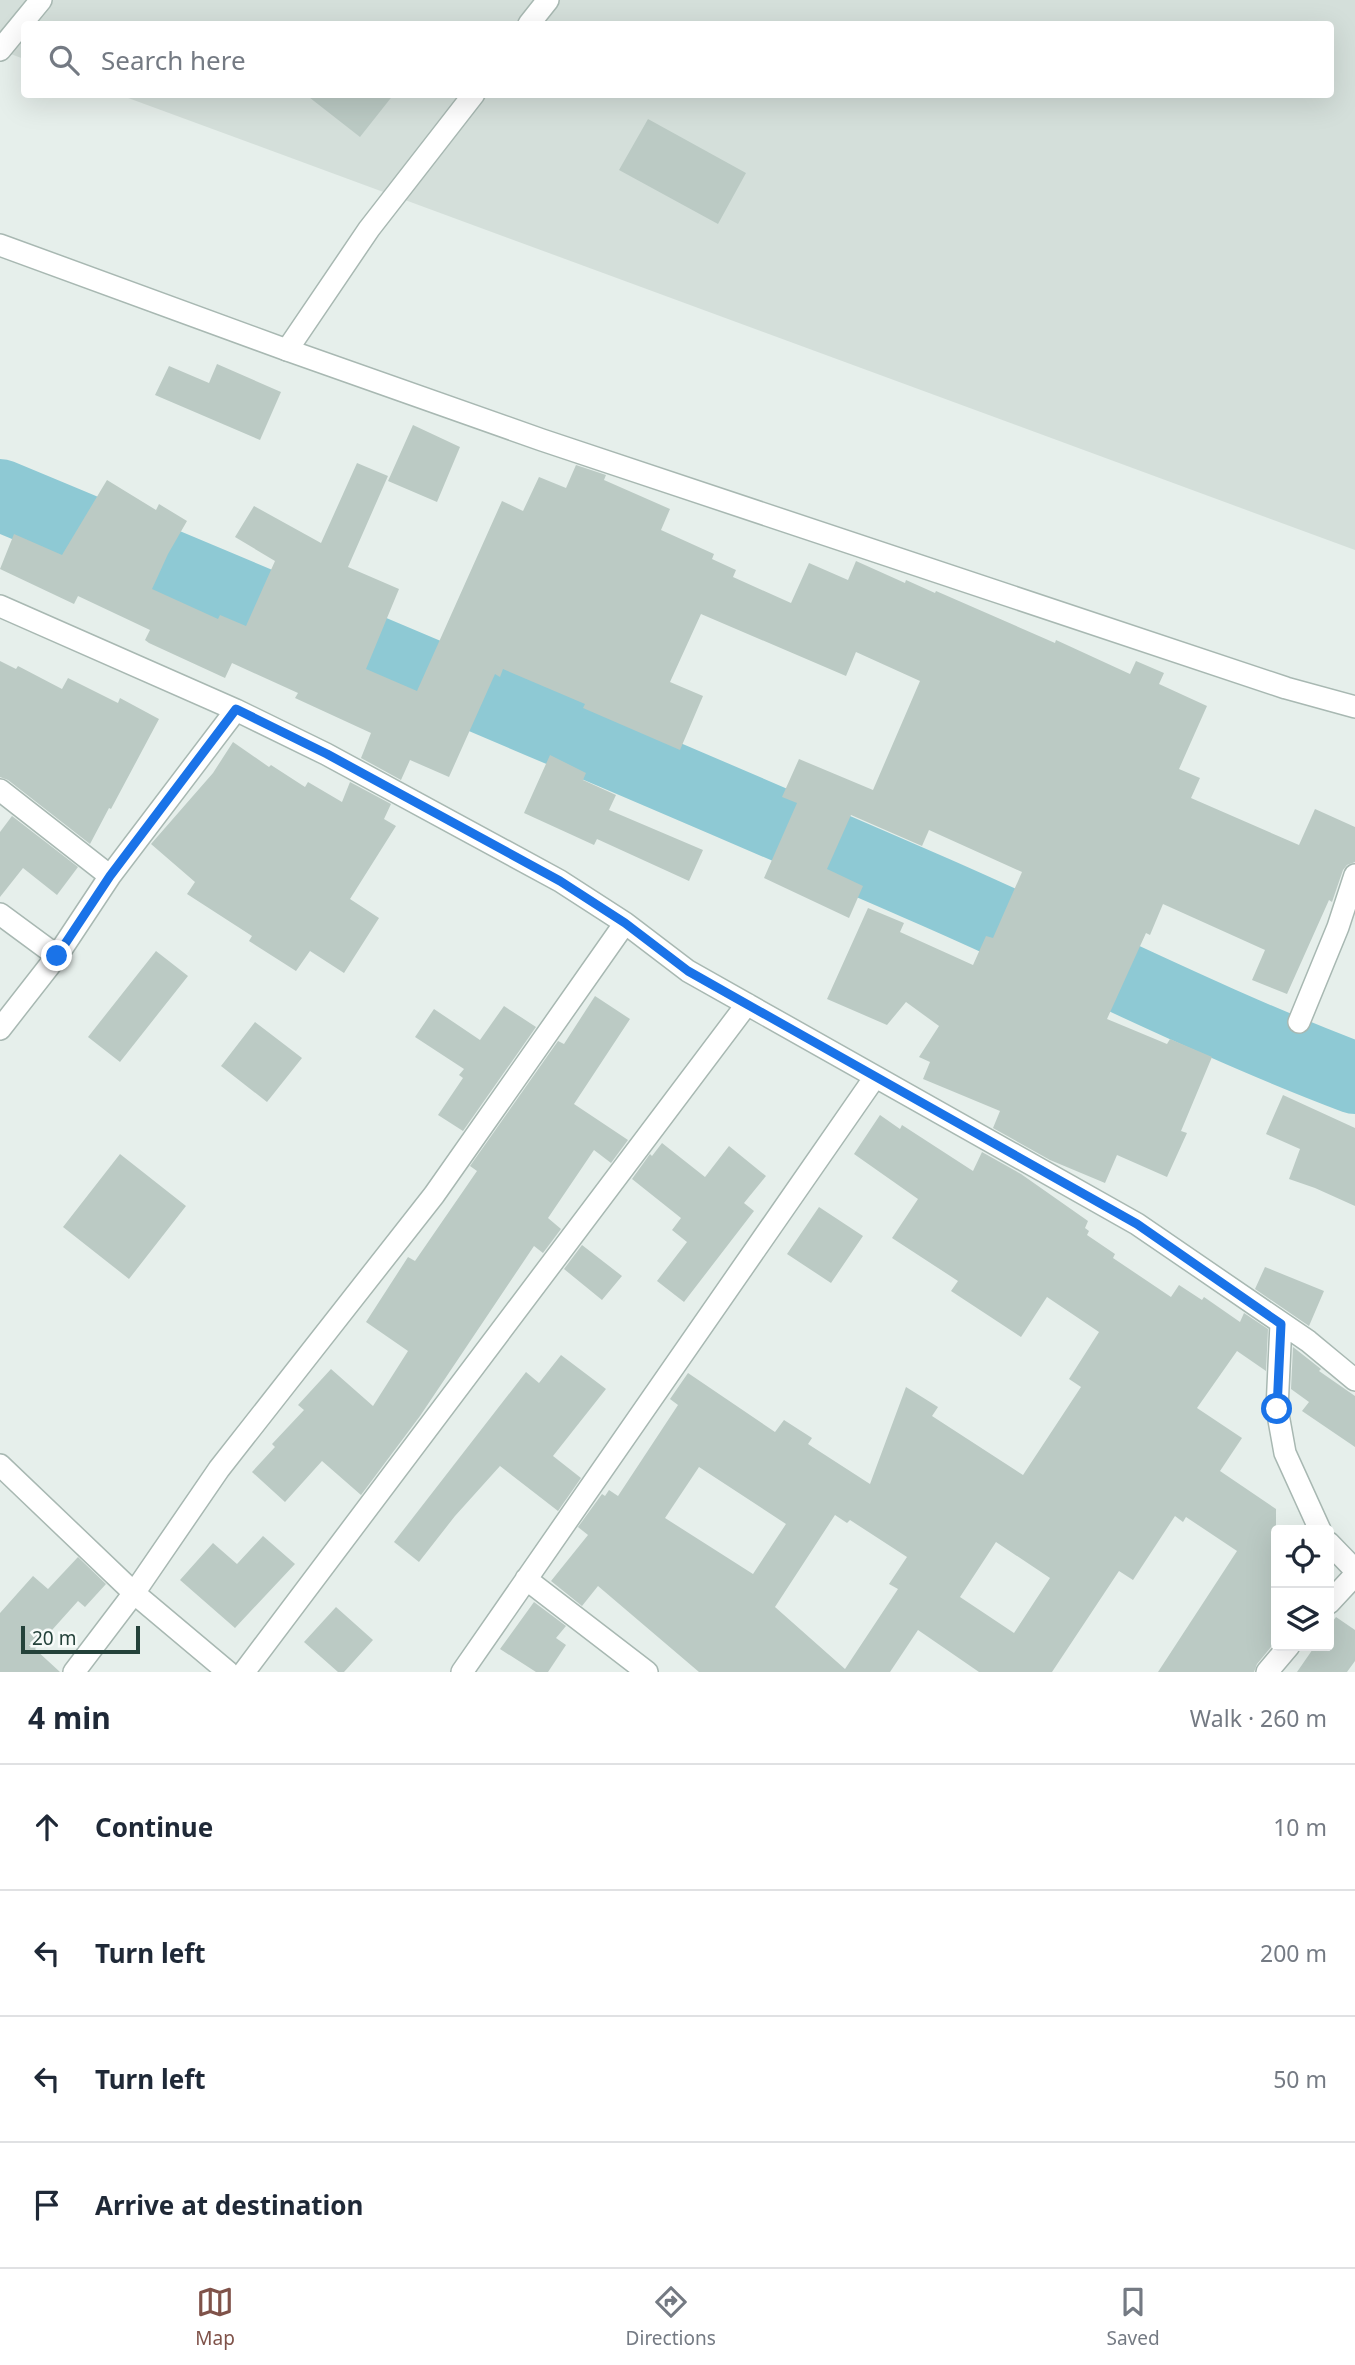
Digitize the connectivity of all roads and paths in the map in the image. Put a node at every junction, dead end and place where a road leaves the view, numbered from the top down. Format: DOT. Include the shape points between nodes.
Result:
graph roads {
  1 [pos="41,0"];
  2 [pos="548,0"];
  3 [pos="24,21"];
  4 [pos="530,21"];
  5 [pos="21,24"];
  6 [pos="0,50"];
  7 [pos="471,98"];
  8 [pos="0,245"];
  9 [pos="287,350"];
  10 [pos="0,606"];
  11 [pos="1355,707"];
  12 [pos="236,709"];
  13 [pos="0,790"];
  14 [pos="1355,875"];
  15 [pos="110,876"];
  16 [pos="0,914"];
  17 [pos="625,923"];
  18 [pos="57,956"];
  19 [pos="747,1004"];
  20 [pos="1299,1022"];
  21 [pos="0,1030"];
  22 [pos="875,1077"];
  23 [pos="1281,1324"];
  24 [pos="1355,1380"];
  25 [pos="0,1465"];
  26 [pos="1318,1525"];
  27 [pos="1334,1549"];
  28 [pos="1355,1572"];
  29 [pos="526,1579"];
  30 [pos="134,1593"];
  31 [pos="1334,1597"];
  32 [pos="1285,1651"];
  33 [pos="74,1672"];
  34 [pos="228,1672"];
  35 [pos="244,1672"];
  36 [pos="462,1672"];
  37 [pos="648,1672"];
  38 [pos="1267,1672"];
  1 -- 3 [label="street"];
  2 -- 4 [label="street"];
  5 -- 6 [label="street"];
  7 -- 9 [label="street" via="369,229"];
  8 -- 9 [label="street"];
  9 -- 11 [label="street" via="1260,680"];
  10 -- 12 [label="street"];
  12 -- 15 [label="street"];
  12 -- 17 [label="street" via="560,881"];
  13 -- 15 [label="street"];
  14 -- 20 [label="street"];
  15 -- 18 [label="street"];
  16 -- 18 [label="street"];
  17 -- 19 [label="street" via="688,971"];
  17 -- 30 [label="street" via="434,1195 219,1469"];
  18 -- 21 [label="street"];
  19 -- 22 [label="street"];
  19 -- 35 [label="street"];
  22 -- 23 [label="street" via="1137,1224"];
  22 -- 29 [label="street"];
  23 -- 24 [label="street"];
  23 -- 26 [label="street" via="1277,1409 1285,1453"];
  25 -- 30 [label="street"];
  27 -- 28 [label="street"];
  28 -- 31 [label="street"];
  29 -- 36 [label="street"];
  29 -- 37 [label="street"];
  30 -- 33 [label="street"];
  30 -- 34 [label="street"];
  32 -- 38 [label="street"];
}
